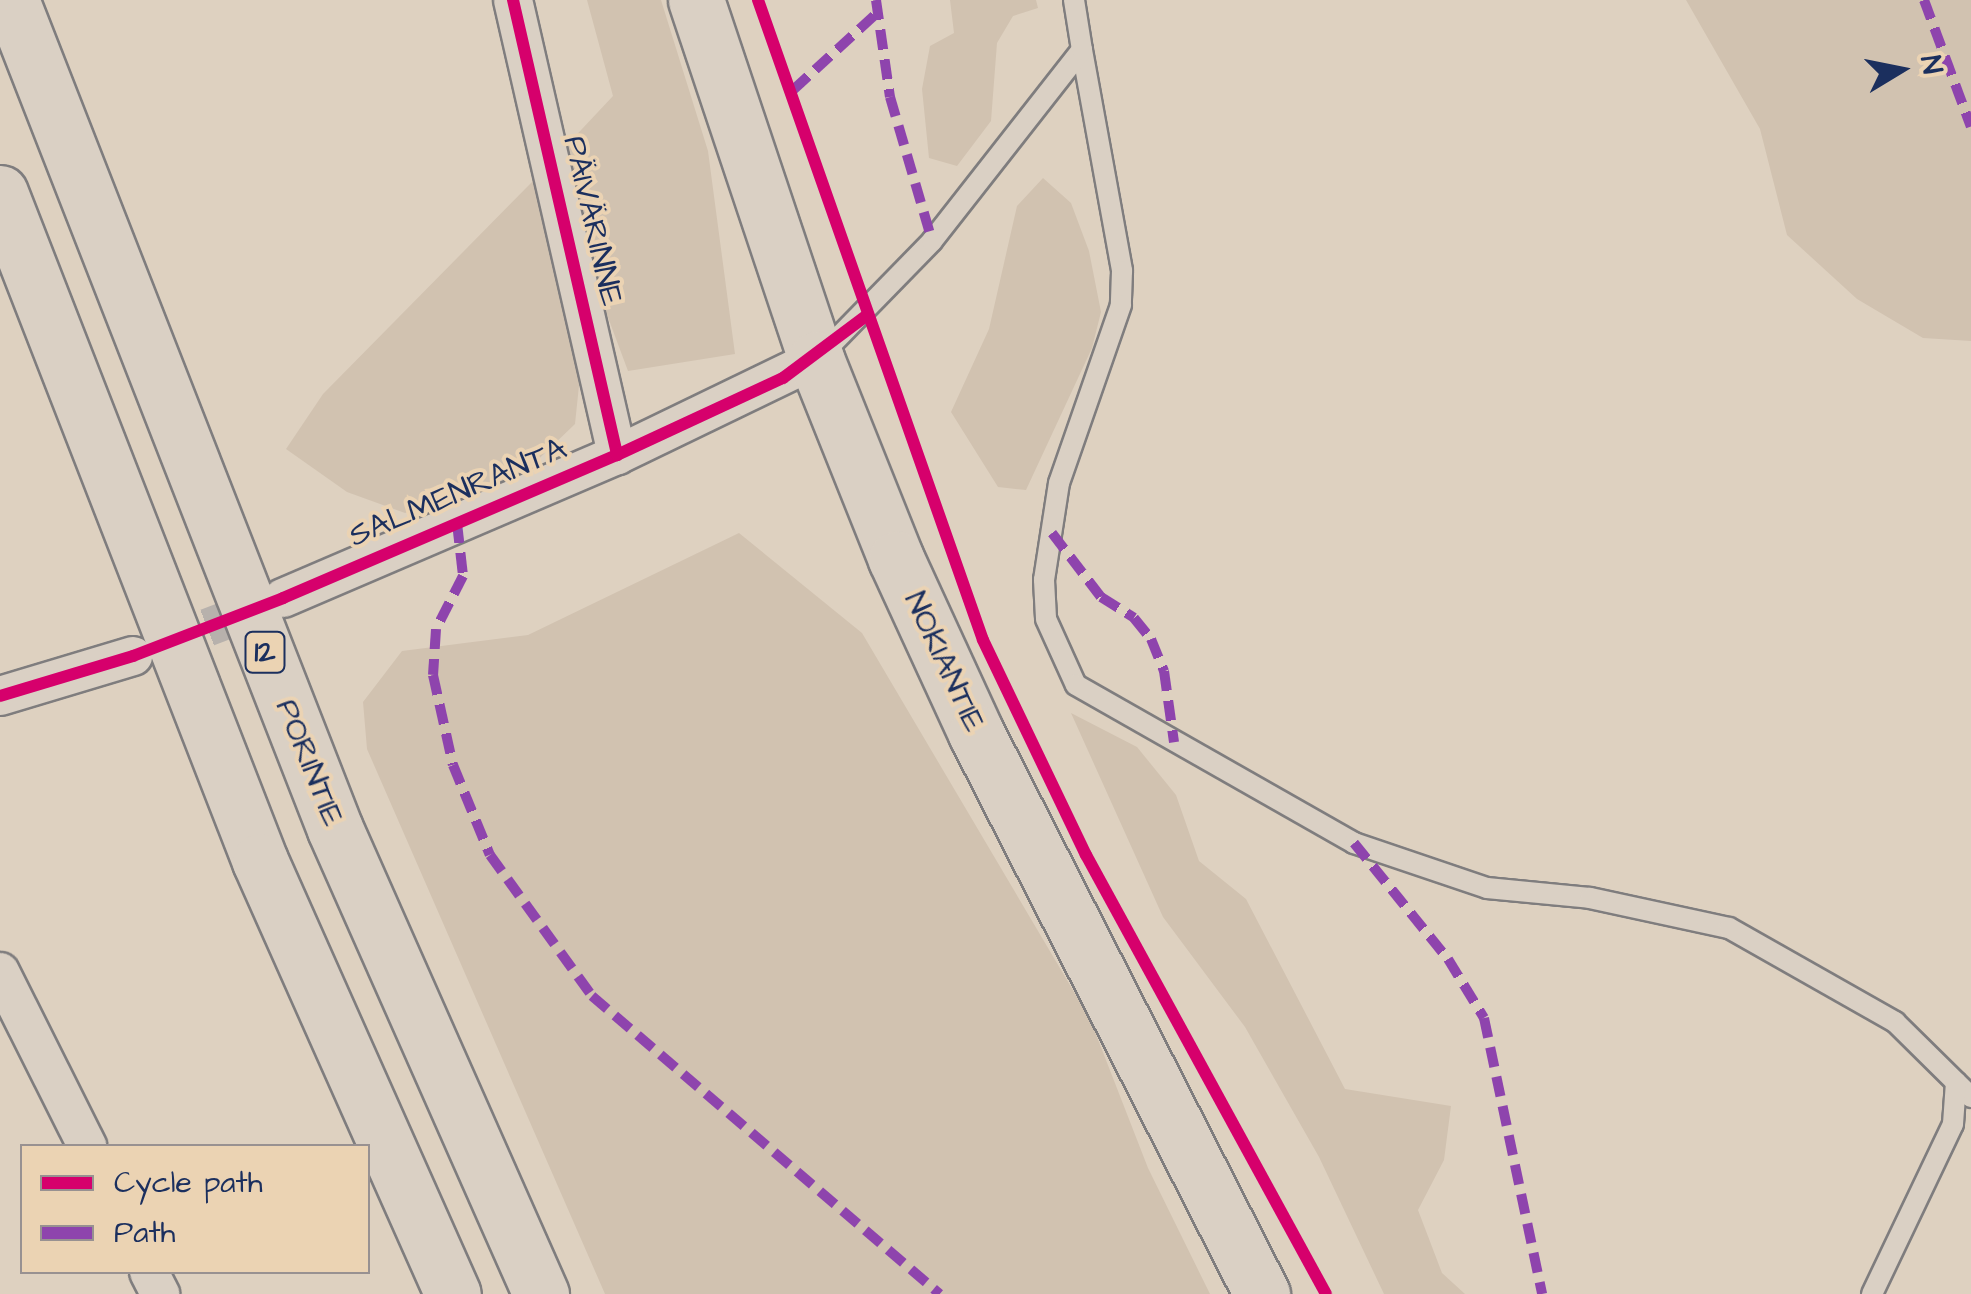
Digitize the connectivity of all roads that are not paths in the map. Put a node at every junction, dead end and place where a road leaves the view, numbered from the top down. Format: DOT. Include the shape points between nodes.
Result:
graph roads {
  1 [pos="12,0"];
  2 [pos="513,0"];
  3 [pos="696,0"];
  4 [pos="1074,0"];
  5 [pos="1082,50"];
  6 [pos="0,193"];
  7 [pos="816,359"];
  8 [pos="617,455"];
  9 [pos="282,598"];
  10 [pos="133,656"];
  11 [pos="0,696"];
  12 [pos="0,972"];
  13 [pos="1963,1090"];
  14 [pos="85,1144"];
  15 [pos="453,1294"];
  16 [pos="540,1294"];
  17 [pos="1262,1294"];
  18 [pos="1872,1294"];
  1 -- 16 [label="main road, PORINTIE / 12" via="335,829"];
  2 -- 8 [label="street, PÄIVÄRINNE"];
  3 -- 7 [label="main road, NOKIANTIE"];
  4 -- 5 [label="lane"];
  5 -- 7 [label="lane" via="932,241"];
  5 -- 13 [label="lane" via="1122,271 1121,305 1060,482 1044,580 1046,619 1076,685 1354,843 1487,888 1590,898 1729,928 1895,1022"];
  6 -- 15 [label="main road" via="260,861"];
  7 -- 8 [label="street, SALMENRANTA"];
  7 -- 17 [label="main road, NOKIANTIE" via="896,560 976,733"];
  8 -- 9 [label="street, SALMENRANTA"];
  10 -- 11 [label="street"];
  12 -- 14 [label="street"];
  13 -- 18 [label="lane"];
}
